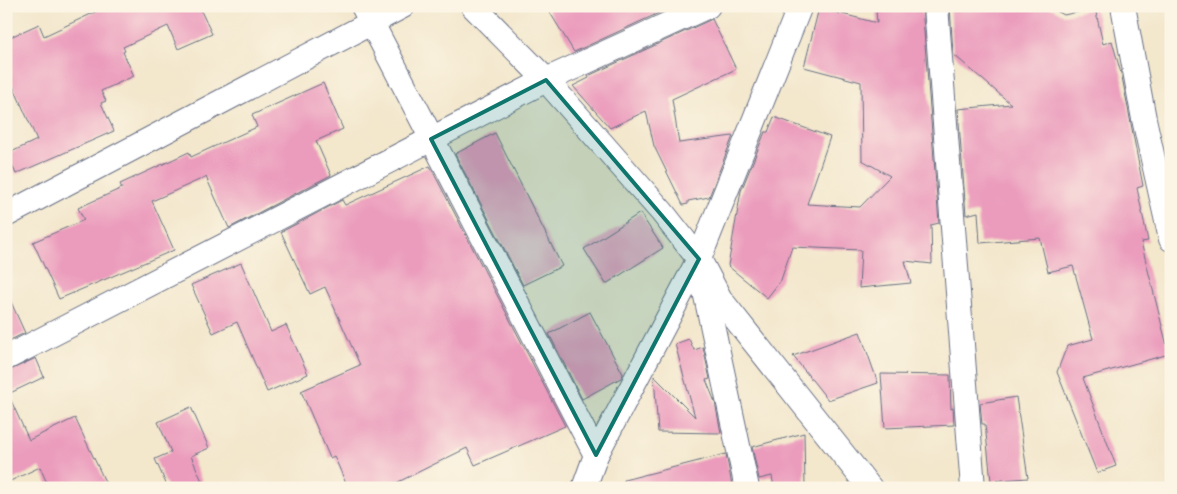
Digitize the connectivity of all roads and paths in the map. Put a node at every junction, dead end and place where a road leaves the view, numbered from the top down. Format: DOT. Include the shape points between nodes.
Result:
graph roads {
  1 [pos="403,6"];
  2 [pos="473,6"];
  3 [pos="800,6"];
  4 [pos="936,6"];
  5 [pos="1123,6"];
  6 [pos="701,8"];
  7 [pos="367,14"];
  8 [pos="546,80"];
  9 [pos="431,139"];
  10 [pos="6,215"];
  11 [pos="1171,239"];
  12 [pos="699,259"];
  13 [pos="6,358"];
  14 [pos="596,455"];
  15 [pos="584,488"];
  16 [pos="748,488"];
  17 [pos="870,488"];
  18 [pos="973,488"];
  1 -- 7 [label="street"];
  2 -- 8 [label="street"];
  3 -- 12 [label="street"];
  4 -- 18 [label="street"];
  5 -- 11 [label="street"];
  6 -- 8 [label="street"];
  7 -- 9 [label="street"];
  7 -- 10 [label="street"];
  8 -- 9 [label="street"];
  8 -- 12 [label="street"];
  9 -- 13 [label="street"];
  9 -- 14 [label="street"];
  12 -- 14 [label="street"];
  12 -- 16 [label="street"];
  12 -- 17 [label="street" via="720,298"];
  14 -- 15 [label="street"];
}
